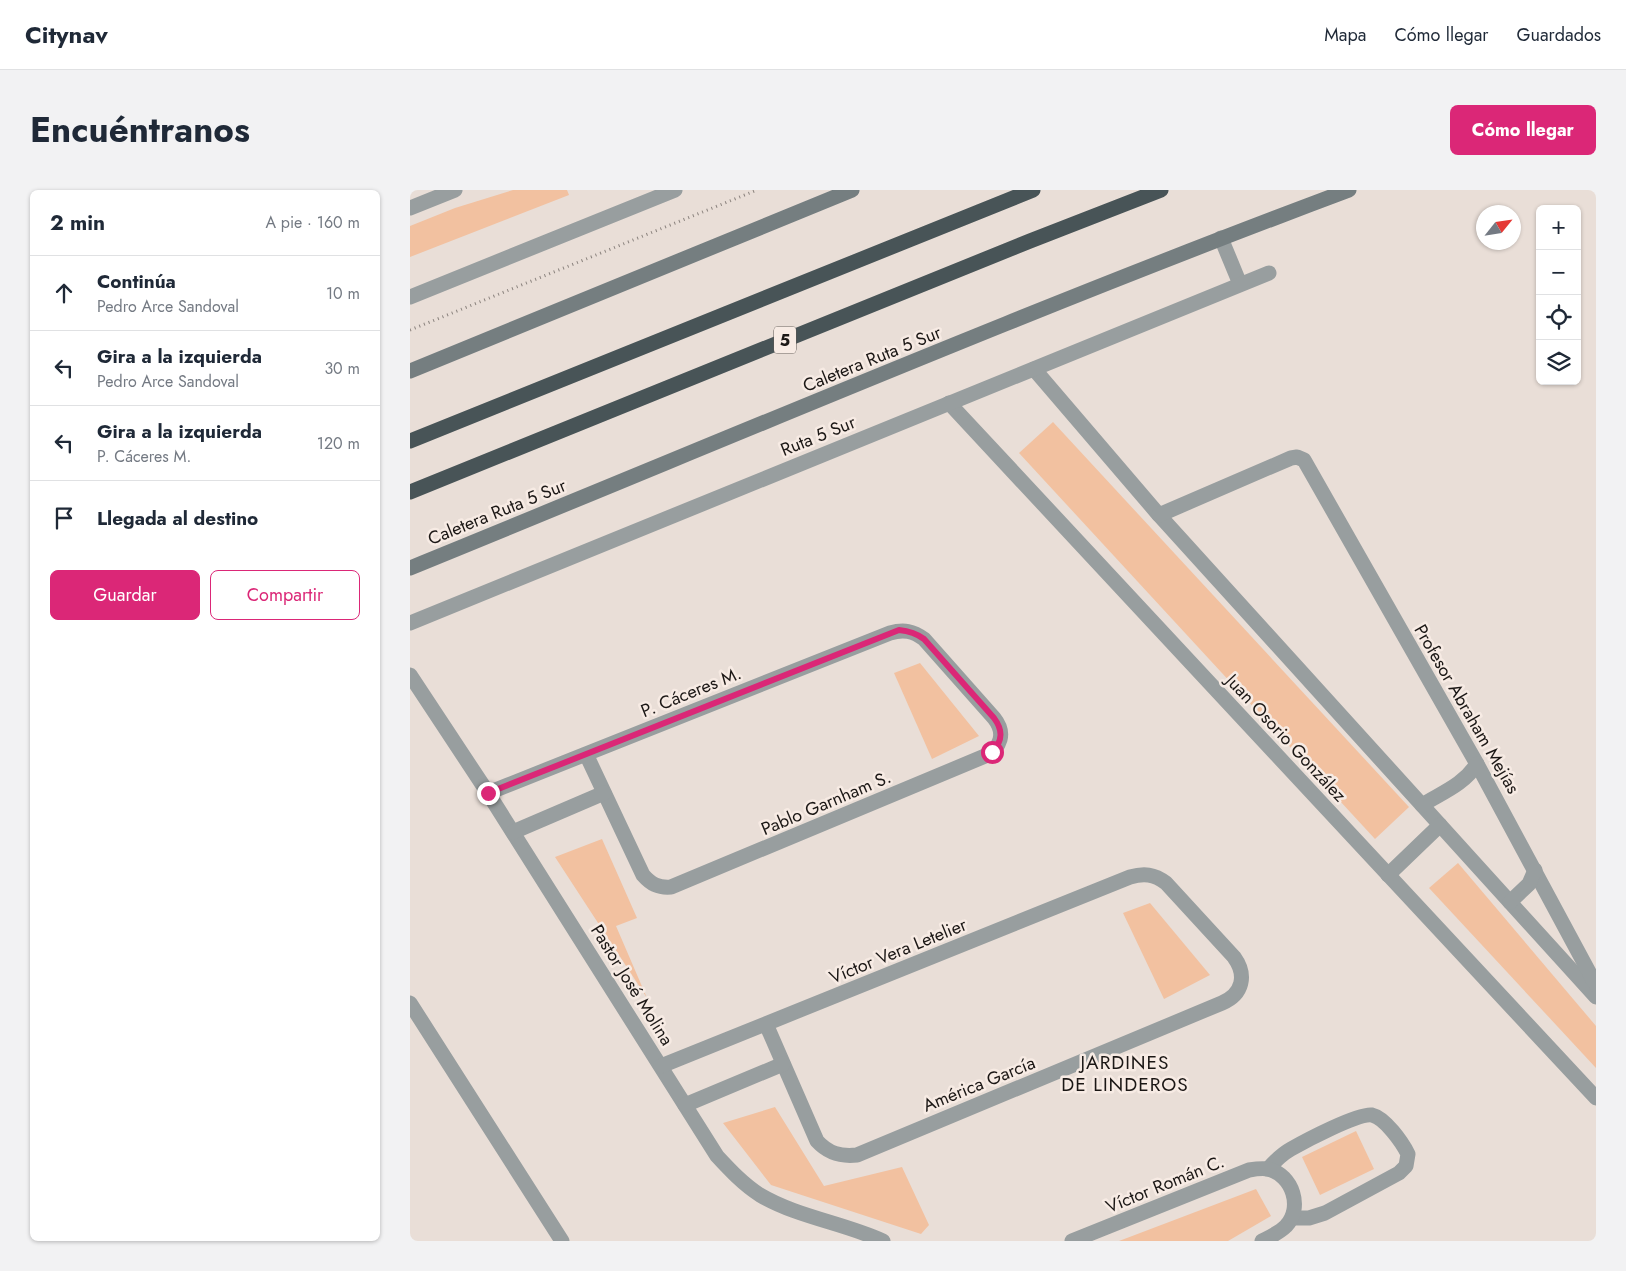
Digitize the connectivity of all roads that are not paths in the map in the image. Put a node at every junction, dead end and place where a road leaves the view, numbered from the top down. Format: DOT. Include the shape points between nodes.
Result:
graph roads {
  1 [pos="455,190"];
  2 [pos="675,190"];
  3 [pos="852,190"];
  4 [pos="1032,190"];
  5 [pos="1161,190"];
  6 [pos="1350,190"];
  7 [pos="410,208"];
  8 [pos="1221,238"];
  9 [pos="1269,272"];
  10 [pos="1240,284"];
  11 [pos="410,297"];
  12 [pos="1034,368"];
  13 [pos="410,371"];
  14 [pos="949,403"];
  15 [pos="410,441"];
  16 [pos="410,492"];
  17 [pos="1159,515"];
  18 [pos="410,568"];
  19 [pos="410,623"];
  20 [pos="908,631"];
  21 [pos="410,675"];
  22 [pos="586,754"];
  23 [pos="1477,764"];
  24 [pos="488,793"];
  25 [pos="604,793"];
  26 [pos="1422,805"];
  27 [pos="1440,825"];
  28 [pos="513,832"];
  29 [pos="1535,870"];
  30 [pos="1150,875"];
  31 [pos="1388,875"];
  32 [pos="1510,902"];
  33 [pos="1596,985"];
  34 [pos="1596,997"];
  35 [pos="410,1003"];
  36 [pos="766,1024"];
  37 [pos="783,1064"];
  38 [pos="661,1066"];
  39 [pos="1596,1098"];
  40 [pos="685,1105"];
  41 [pos="1268,1169"];
  42 [pos="1292,1218"];
  43 [pos="1075,1240"];
  44 [pos="562,1241"];
  45 [pos="883,1241"];
  46 [pos="1262,1241"];
  1 -- 7 [label="street"];
  2 -- 11 [label="street"];
  3 -- 13 [label="street"];
  4 -- 15 [label="highway"];
  5 -- 16 [label="highway, 5"];
  6 -- 8 [label="street, Caletera Ruta 5 Sur"];
  8 -- 10 [label="street"];
  8 -- 18 [label="street, Caletera Ruta 5 Sur"];
  9 -- 10 [label="street, Ruta 5 Sur"];
  10 -- 12 [label="street, Ruta 5 Sur"];
  12 -- 14 [label="street, Ruta 5 Sur"];
  12 -- 17 [label="street"];
  14 -- 19 [label="street, Ruta 5 Sur"];
  14 -- 31 [label="street, Juan Osorio González"];
  17 -- 23 [label="street, Profesor Abraham Mejías" via="1291,458 1304,460"];
  17 -- 26 [label="street"];
  20 -- 22 [label="street, P. Cáceres M." via="890,633"];
  20 -- 25 [label="street, Pablo Garnham S." via="924,639 999,724 1001,738 992,752 677,885 663,887 656,886 642,875"];
  21 -- 24 [label="street, Pastor José Molina"];
  22 -- 24 [label="street, P. Cáceres M."];
  22 -- 25 [label="street"];
  23 -- 26 [label="street" via="1460,783"];
  23 -- 29 [label="street, Profesor Abraham Mejías"];
  24 -- 28 [label="street, Pastor José Molina"];
  25 -- 28 [label="street"];
  26 -- 27 [label="street"];
  27 -- 31 [label="street"];
  27 -- 32 [label="street"];
  28 -- 38 [label="street, Pastor José Molina"];
  29 -- 32 [label="street" via="1529,884"];
  29 -- 33 [label="street, Profesor Abraham Mejías"];
  30 -- 36 [label="street, Víctor Vera Letelier" via="1130,877"];
  30 -- 37 [label="street, América García" via="1166,883 1239,964 1242,982 1235,995 857,1155 840,1156 823,1148 812,1133"];
  31 -- 39 [label="street, Juan Osorio González"];
  32 -- 34 [label="street"];
  35 -- 44 [label="street"];
  36 -- 37 [label="street"];
  36 -- 38 [label="street, Víctor Vera Letelier"];
  37 -- 40 [label="street"];
  38 -- 40 [label="street, Pastor José Molina"];
  40 -- 45 [label="street, Pastor José Molina" via="717,1156 760,1194 794,1210"];
  41 -- 42 [label="street" via="1278,1173 1292,1188 1295,1208"];
  41 -- 42 [label="street" via="1290,1149 1363,1115 1378,1117 1384,1122 1408,1154 1406,1166 1399,1173 1325,1213 1309,1218"];
  41 -- 43 [label="street, Víctor Román C." via="1248,1170"];
  42 -- 46 [label="street" via="1286,1226"];
}
